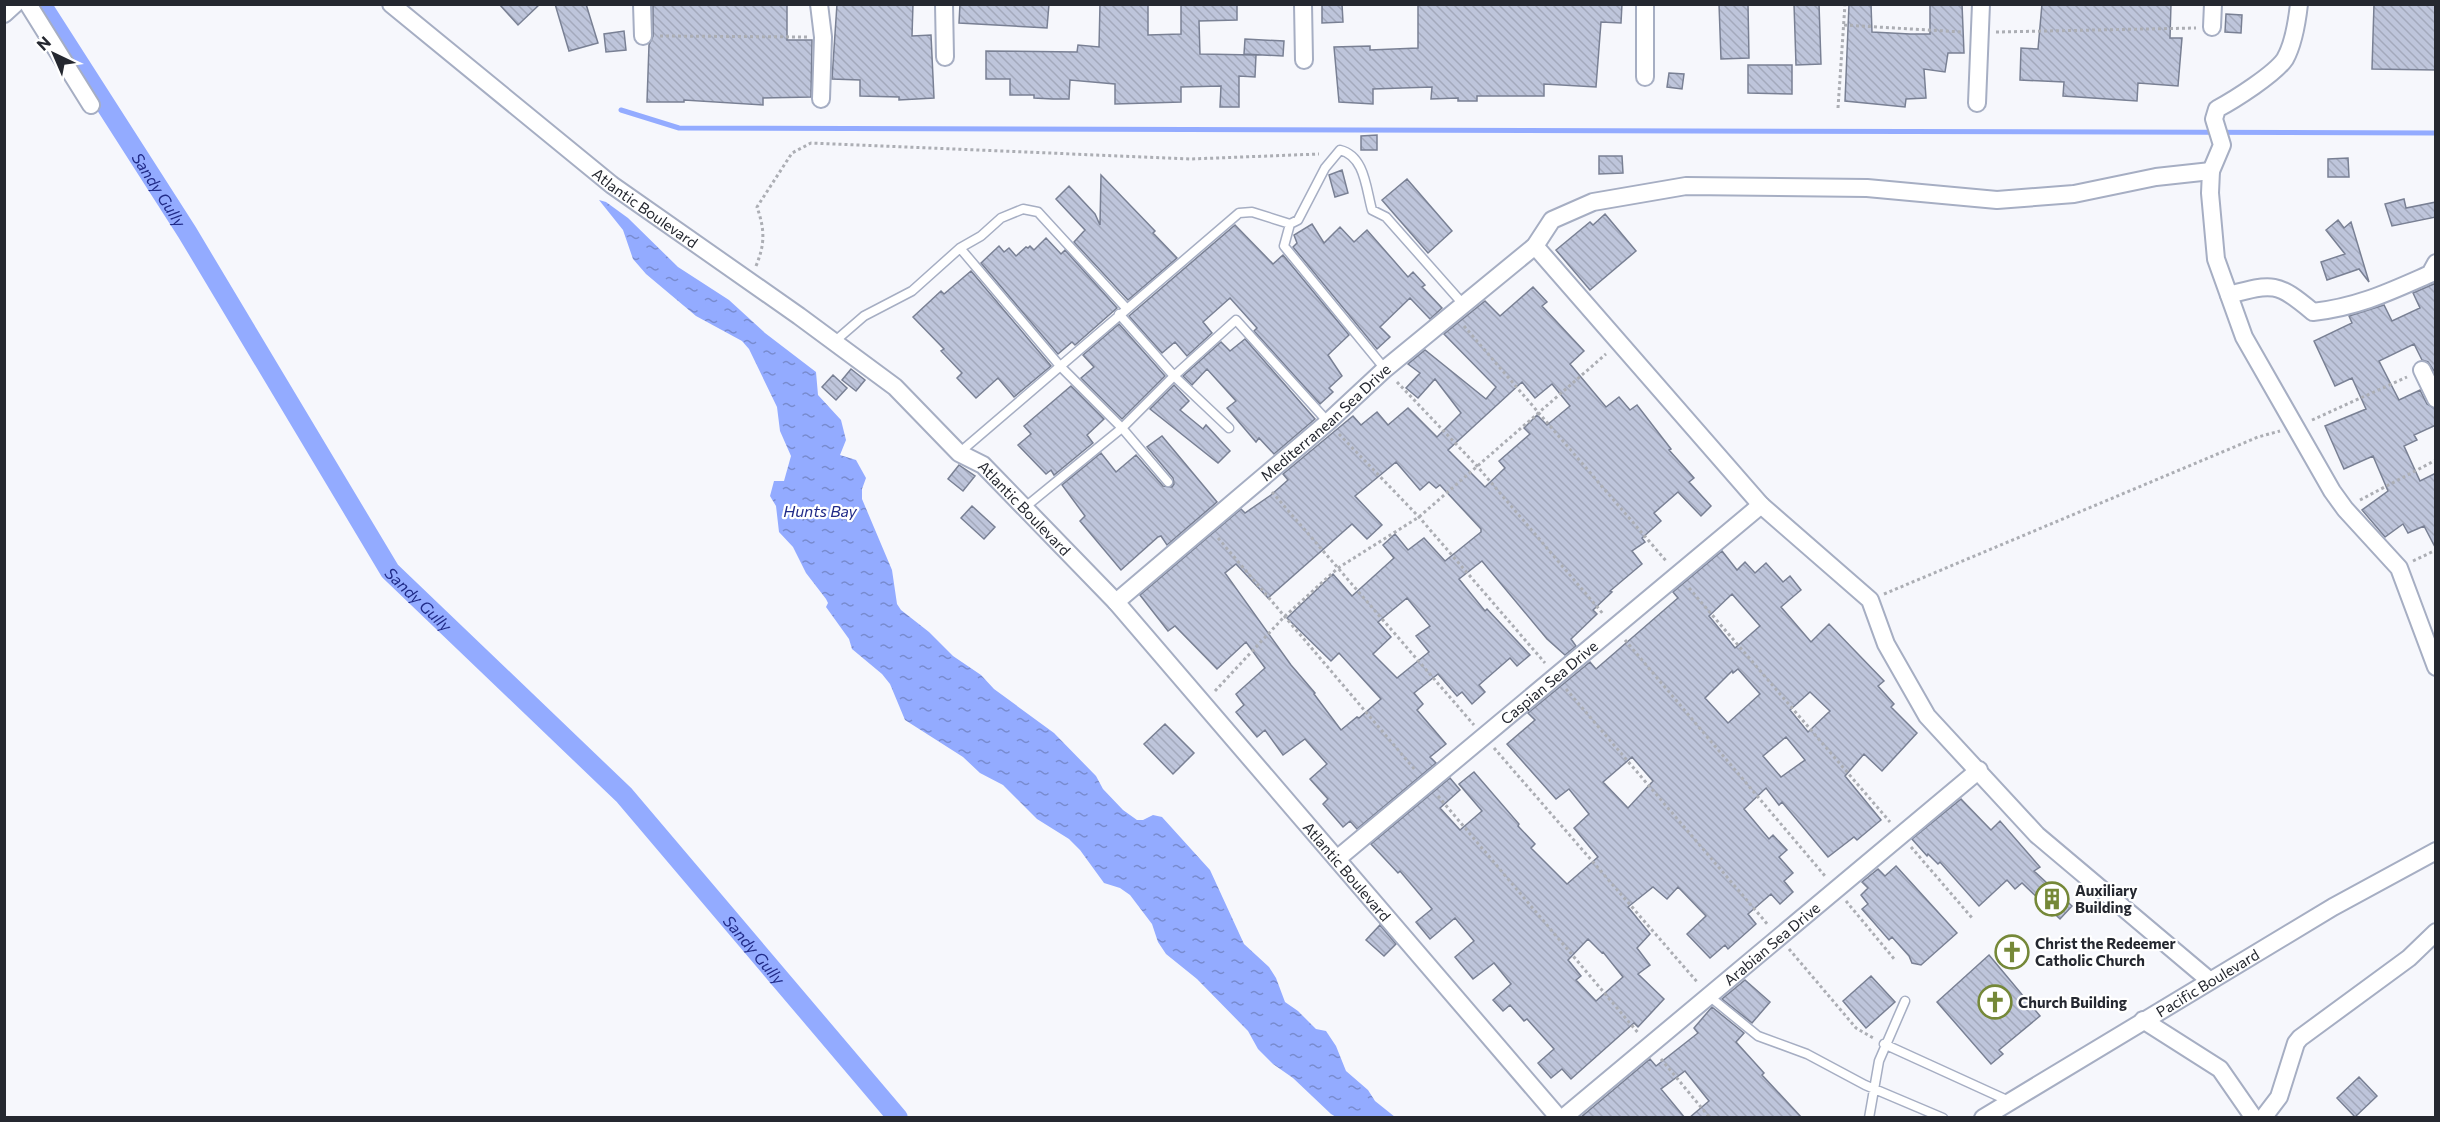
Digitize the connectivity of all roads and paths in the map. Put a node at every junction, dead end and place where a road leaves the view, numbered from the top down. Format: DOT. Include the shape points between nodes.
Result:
graph roads {
  1 [pos="15,4"];
  2 [pos="28,4"];
  3 [pos="391,4"];
  4 [pos="642,4"];
  5 [pos="819,4"];
  6 [pos="944,4"];
  7 [pos="1303,4"];
  8 [pos="1645,4"];
  9 [pos="1845,4"];
  10 [pos="1981,4"];
  11 [pos="2213,4"];
  12 [pos="2299,4"];
  13 [pos="4,14"];
  14 [pos="1844,25"];
  15 [pos="2212,27"];
  16 [pos="1980,33"];
  17 [pos="643,36"];
  18 [pos="823,37"];
  19 [pos="945,57"];
  20 [pos="1304,60"];
  21 [pos="1645,77"];
  22 [pos="821,99"];
  23 [pos="1977,103"];
  24 [pos="91,105"];
  25 [pos="1838,108"];
  26 [pos="1336,154"];
  27 [pos="2211,171"];
  28 [pos="1290,224"];
  29 [pos="1536,246"];
  30 [pos="960,248"];
  31 [pos="2436,263"];
  32 [pos="750,281"];
  33 [pos="2229,295"];
  34 [pos="1459,309"];
  35 [pos="1123,312"];
  36 [pos="834,342"];
  37 [pos="1620,342"];
  38 [pos="1060,366"];
  39 [pos="1386,369"];
  40 [pos="2422,370"];
  41 [pos="1174,376"];
  42 [pos="2436,399"];
  43 [pos="1539,412"];
  44 [pos="1329,422"];
  45 [pos="1122,428"];
  46 [pos="1229,428"];
  47 [pos="959,453"];
  48 [pos="2436,460"];
  49 [pos="1477,466"];
  50 [pos="1168,482"];
  51 [pos="2135,488"];
  52 [pos="1761,505"];
  53 [pos="1024,508"];
  54 [pos="2345,509"];
  55 [pos="1419,516"];
  56 [pos="1208,525"];
  57 [pos="2436,550"];
  58 [pos="2399,568"];
  59 [pos="1678,575"];
  60 [pos="1870,600"];
  61 [pos="1116,602"];
  62 [pos="1284,616"];
  63 [pos="1614,628"];
  64 [pos="2436,667"];
  65 [pos="1556,677"];
  66 [pos="1203,703"];
  67 [pos="1979,770"];
  68 [pos="1427,784"];
  69 [pos="1901,836"];
  70 [pos="2436,851"];
  71 [pos="1337,859"];
  72 [pos="1836,889"];
  73 [pos="1973,919"];
  74 [pos="2436,932"];
  75 [pos="1779,938"];
  76 [pos="1895,960"];
  77 [pos="2210,980"];
  78 [pos="1709,996"];
  79 [pos="1905,1001"];
  80 [pos="2143,1020"];
  81 [pos="1884,1044"];
  82 [pos="1649,1046"];
  83 [pos="1873,1088"];
  84 [pos="2009,1102"];
  85 [pos="1561,1118"];
  86 [pos="1710,1118"];
  87 [pos="1869,1118"];
  88 [pos="1943,1118"];
  89 [pos="1983,1118"];
  90 [pos="2254,1118"];
  91 [pos="2263,1118"];
  1 -- 13 [label="street"];
  2 -- 24 [label="street"];
  3 -- 32 [label="street, Atlantic Boulevard" via="612,185"];
  4 -- 17 [label="street"];
  5 -- 18 [label="street"];
  6 -- 19 [label="street"];
  7 -- 20 [label="street"];
  8 -- 21 [label="street"];
  9 -- 14 [label="path"];
  10 -- 16 [label="street"];
  11 -- 15 [label="street"];
  12 -- 27 [label="street" via="2296,27 2284,59 2247,91 2217,109 2214,119 2222,145"];
  14 -- 16 [label="path"];
  14 -- 25 [label="path"];
  15 -- 16 [label="path"];
  16 -- 23 [label="street"];
  17 -- 18 [label="path"];
  18 -- 22 [label="street"];
  26 -- 28 [label="lane" via="1298,220"];
  26 -- 32 [label="path" via="1191,159 811,143 792,153 757,207 764,226 762,252"];
  26 -- 34 [label="lane" via="1340,150 1348,152 1359,161 1372,210 1386,217"];
  27 -- 29 [label="street, Mediterranean Sea Drive" via="2156,177 2074,194 1997,200 1867,188 1686,186 1593,202 1552,220"];
  27 -- 33 [label="street" via="2216,259"];
  28 -- 35 [label="lane" via="1252,212 1239,213"];
  28 -- 39 [label="lane" via="1284,246"];
  29 -- 34 [label="street, Mediterranean Sea Drive"];
  29 -- 37 [label="street"];
  30 -- 35 [label="lane" via="1001,218 1023,209 1038,212"];
  30 -- 36 [label="lane" via="912,291 864,316"];
  30 -- 38 [label="lane"];
  31 -- 33 [label="street" via="2430,274 2342,309 2313,312 2290,293 2265,285"];
  32 -- 36 [label="street, Atlantic Boulevard"];
  33 -- 54 [label="street" via="2244,337"];
  34 -- 39 [label="street, Mediterranean Sea Drive"];
  34 -- 43 [label="path"];
  35 -- 38 [label="lane"];
  35 -- 41 [label="lane"];
  36 -- 47 [label="street, Atlantic Boulevard" via="895,387"];
  37 -- 43 [label="path"];
  37 -- 52 [label="street"];
  38 -- 45 [label="lane"];
  38 -- 47 [label="lane"];
  39 -- 44 [label="street, Mediterranean Sea Drive"];
  39 -- 49 [label="path"];
  40 -- 42 [label="street"];
  41 -- 44 [label="lane" via="1236,320"];
  41 -- 45 [label="lane"];
  41 -- 46 [label="lane"];
  43 -- 49 [label="path"];
  43 -- 59 [label="path"];
  44 -- 55 [label="path"];
  44 -- 56 [label="street, Mediterranean Sea Drive"];
  45 -- 50 [label="lane"];
  45 -- 53 [label="lane"];
  47 -- 53 [label="street, Atlantic Boulevard" via="983,465"];
  48 -- 54 [label="path"];
  49 -- 55 [label="path"];
  49 -- 63 [label="path"];
  51 -- 60 [label="path"];
  52 -- 59 [label="street, Caspian Sea Drive"];
  52 -- 60 [label="street"];
  53 -- 61 [label="street, Atlantic Boulevard"];
  54 -- 58 [label="street"];
  55 -- 62 [label="path" via="1338,568"];
  55 -- 65 [label="path"];
  56 -- 61 [label="street, Mediterranean Sea Drive"];
  56 -- 62 [label="path"];
  57 -- 58 [label="path"];
  58 -- 64 [label="street"];
  59 -- 63 [label="street, Caspian Sea Drive"];
  59 -- 69 [label="path"];
  60 -- 67 [label="street" via="1886,644 1927,716"];
  61 -- 66 [label="street, Atlantic Boulevard"];
  62 -- 66 [label="path"];
  62 -- 68 [label="path"];
  63 -- 65 [label="street, Caspian Sea Drive"];
  63 -- 72 [label="path"];
  65 -- 68 [label="street, Caspian Sea Drive"];
  65 -- 75 [label="path"];
  66 -- 71 [label="street, Atlantic Boulevard"];
  67 -- 69 [label="street, Arabian Sea Drive"];
  67 -- 77 [label="street" via="2037,835"];
  68 -- 71 [label="street, Caspian Sea Drive"];
  68 -- 82 [label="path"];
  69 -- 72 [label="street, Arabian Sea Drive"];
  69 -- 73 [label="path"];
  70 -- 77 [label="street, Pacific Boulevard"];
  71 -- 85 [label="street, Atlantic Boulevard"];
  72 -- 75 [label="street, Arabian Sea Drive"];
  72 -- 76 [label="path"];
  74 -- 91 [label="street" via="2409,958 2300,1038 2279,1097"];
  75 -- 78 [label="street, Arabian Sea Drive"];
  75 -- 81 [label="path" via="1856,1028"];
  77 -- 80 [label="street, Pacific Boulevard"];
  78 -- 82 [label="street, Arabian Sea Drive"];
  78 -- 83 [label="lane" via="1758,1036 1807,1054"];
  79 -- 81 [label="lane"];
  80 -- 84 [label="street, Pacific Boulevard"];
  80 -- 90 [label="street" via="2220,1069"];
  81 -- 83 [label="lane"];
  81 -- 84 [label="lane"];
  82 -- 85 [label="street, Arabian Sea Drive"];
  82 -- 86 [label="path"];
  83 -- 87 [label="lane"];
  83 -- 88 [label="lane"];
  84 -- 89 [label="street, Pacific Boulevard"];
}
